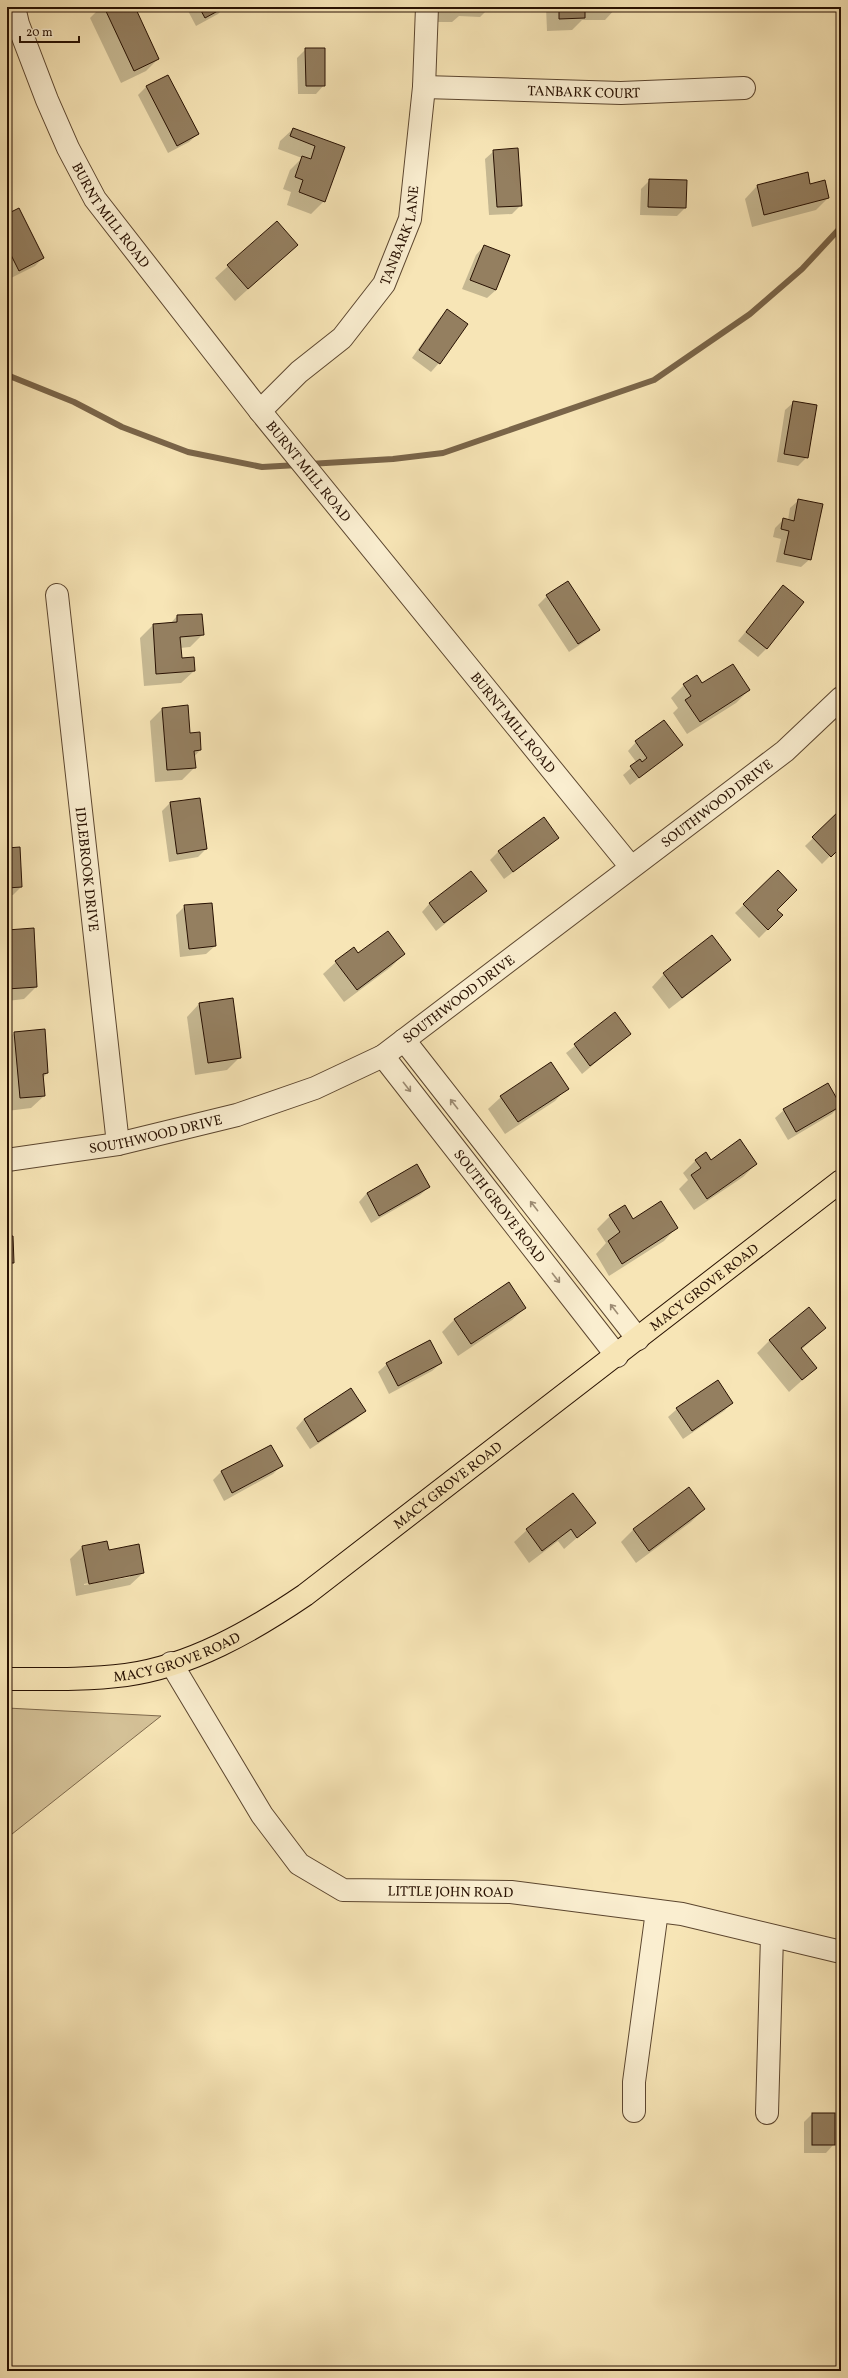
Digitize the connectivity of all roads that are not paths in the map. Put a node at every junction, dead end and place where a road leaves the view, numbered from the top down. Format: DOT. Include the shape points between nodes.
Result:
graph roads {
  1 [pos="14,7"];
  2 [pos="427,7"];
  3 [pos="424,87"];
  4 [pos="744,88"];
  5 [pos="260,411"];
  6 [pos="57,595"];
  7 [pos="841,698"];
  8 [pos="631,866"];
  9 [pos="404,1040"];
  10 [pos="383,1056"];
  11 [pos="118,1144"];
  12 [pos="7,1160"];
  13 [pos="841,1181"];
  14 [pos="638,1340"];
  15 [pos="617,1356"];
  16 [pos="171,1663"];
  17 [pos="7,1679"];
  18 [pos="656,1911"];
  19 [pos="772,1936"];
  20 [pos="841,1952"];
  21 [pos="634,2111"];
  22 [pos="767,2113"];
  1 -- 5 [label="street, BURNT MILL ROAD" via="18,24 68,148 94,199"];
  2 -- 3 [label="street, TANBARK LANE"];
  3 -- 4 [label="street, TANBARK COURT" via="620,93"];
  3 -- 5 [label="street, TANBARK LANE" via="410,219 384,284 342,338 299,372"];
  5 -- 8 [label="street, BURNT MILL ROAD"];
  6 -- 11 [label="street, IDLEBROOK DRIVE"];
  7 -- 8 [label="street, SOUTHWOOD DRIVE" via="785,751"];
  8 -- 9 [label="street, SOUTHWOOD DRIVE"];
  9 -- 10 [label="street, SOUTHWOOD DRIVE"];
  14 -- 9 [label="street, SOUTH GROVE ROAD, one-way"];
  10 -- 11 [label="street, SOUTHWOOD DRIVE" via="315,1088 237,1115"];
  10 -- 15 [label="street, SOUTH GROVE ROAD, one-way"];
  11 -- 12 [label="street, SOUTHWOOD DRIVE"];
  13 -- 14 [label="main road, MACY GROVE ROAD"];
  14 -- 15 [label="main road, MACY GROVE ROAD"];
  15 -- 16 [label="main road, MACY GROVE ROAD" via="306,1595 263,1623 220,1645"];
  16 -- 17 [label="main road, MACY GROVE ROAD" via="127,1675 72,1679"];
  16 -- 18 [label="street, LITTLE JOHN ROAD" via="262,1815 299,1864 343,1890 511,1892"];
  18 -- 19 [label="street, LITTLE JOHN ROAD" via="682,1914"];
  18 -- 21 [label="street" via="634,2082"];
  19 -- 20 [label="street, LITTLE JOHN ROAD"];
  19 -- 22 [label="street"];
}
